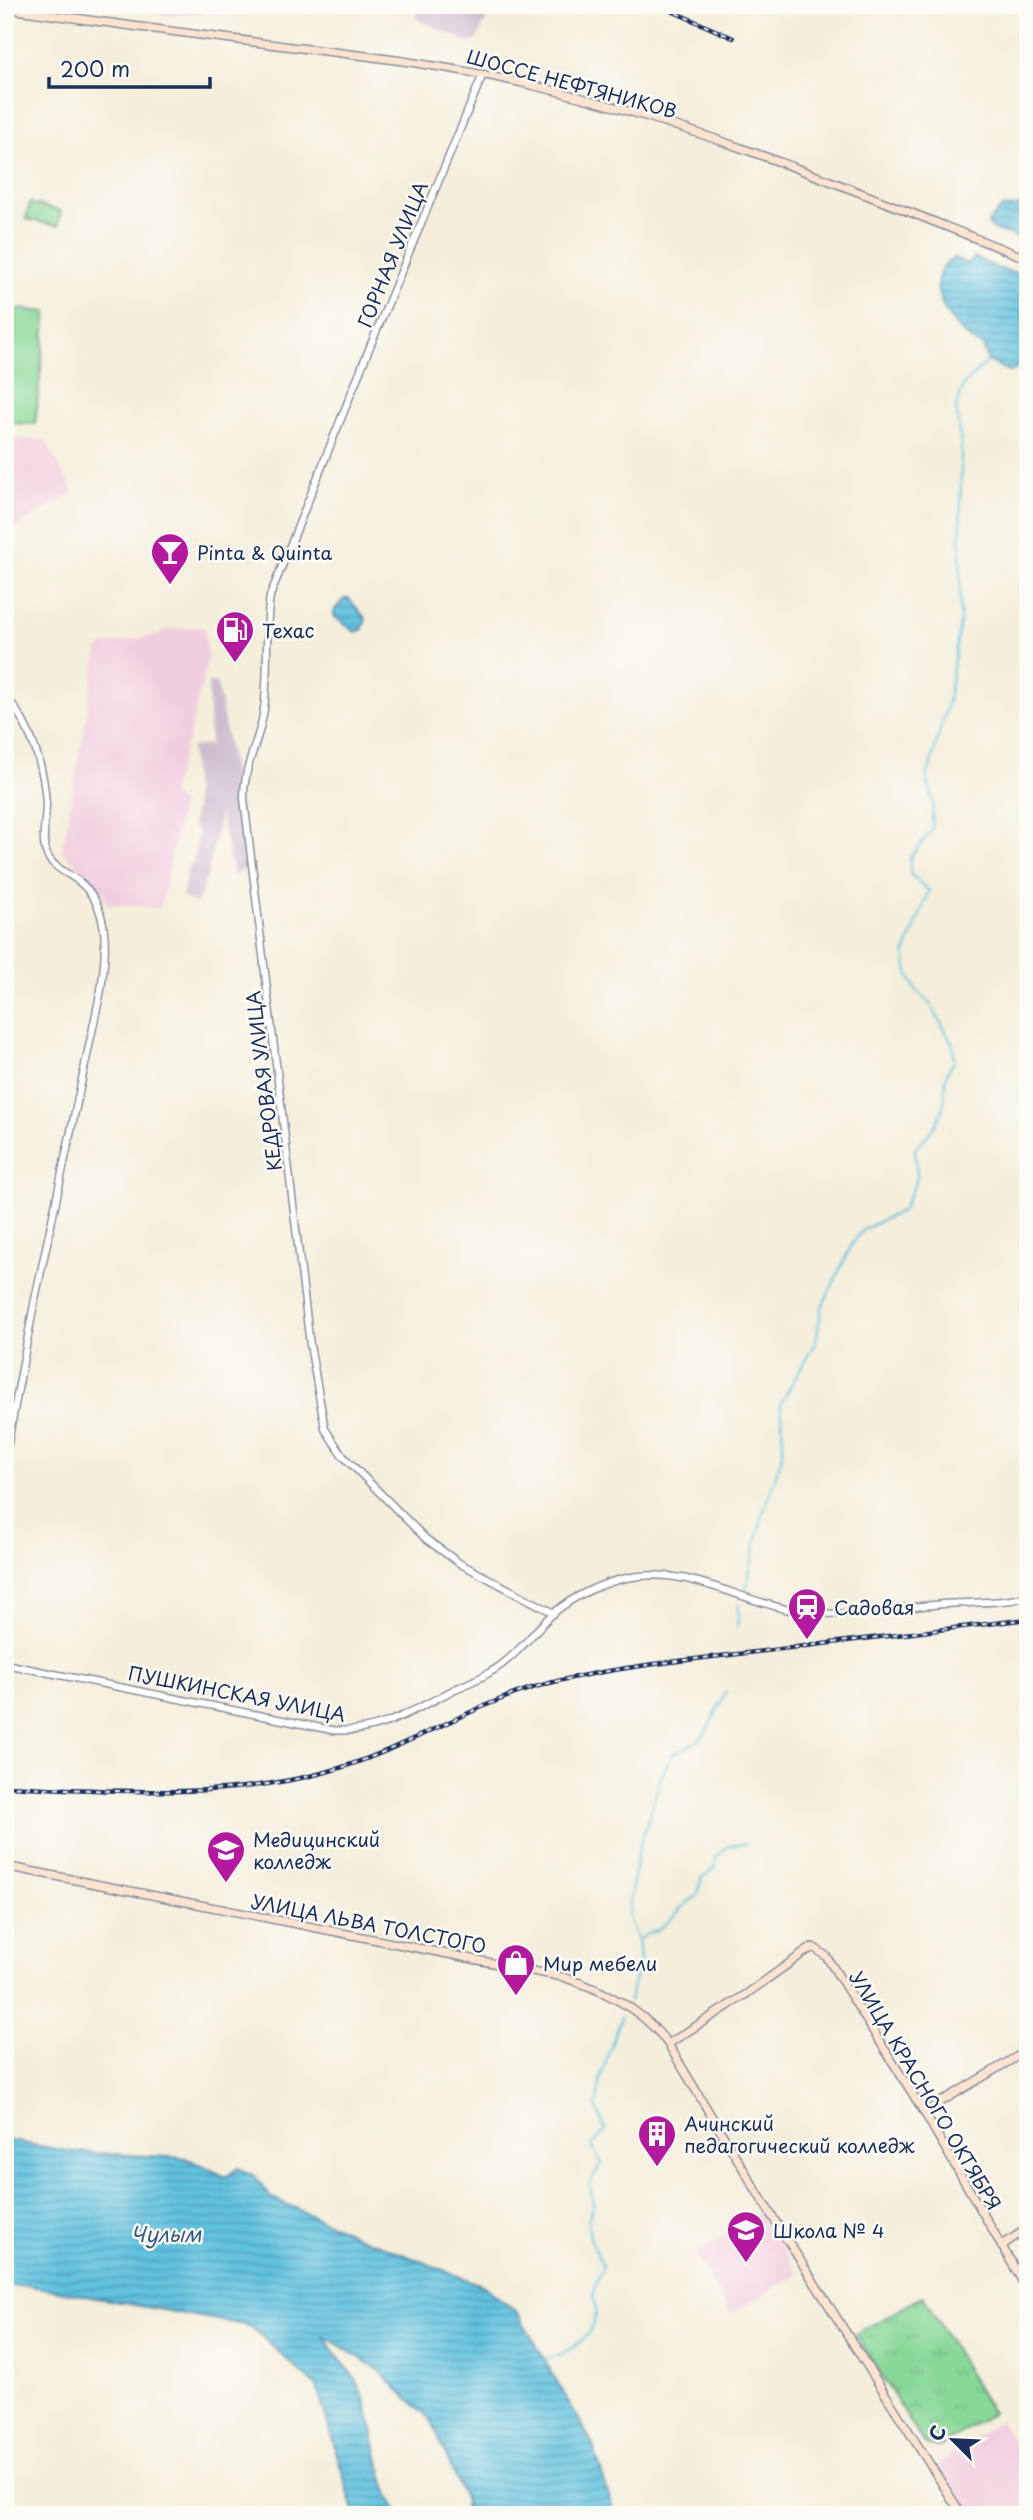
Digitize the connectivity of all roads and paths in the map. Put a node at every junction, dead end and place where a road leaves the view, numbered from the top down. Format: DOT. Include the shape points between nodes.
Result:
graph roads {
  1 [pos="5,8"];
  2 [pos="483,74"];
  3 [pos="1028,258"];
  4 [pos="330,445"];
  5 [pos="5,695"];
  6 [pos="5,1459"];
  7 [pos="1028,1595"];
  8 [pos="554,1613"];
  9 [pos="5,1664"];
  10 [pos="5,1866"];
  11 [pos="668,2044"];
  12 [pos="1028,2050"];
  13 [pos="924,2112"];
  14 [pos="1028,2228"];
  15 [pos="1001,2246"];
  16 [pos="1028,2291"];
  17 [pos="962,2515"];
  1 -- 2 [label="main road, ШОССЕ НЕФТЯНИКОВ"];
  2 -- 3 [label="main road, ШОССЕ НЕФТЯНИКОВ" via="708,137"];
  2 -- 4 [label="street, ГОРНАЯ УЛИЦА"];
  4 -- 8 [label="street, КЕДРОВАЯ УЛИЦА" via="270,596 263,716 244,788 323,1424 343,1456 426,1539 466,1567"];
  5 -- 6 [label="street" via="22,718 41,770 46,853 92,895 106,940 101,990"];
  7 -- 8 [label="street, ПУШКИНСКАЯ УЛИЦА" via="882,1612 806,1613 693,1581 643,1575 595,1589"];
  8 -- 9 [label="street, ПУШКИНСКАЯ УЛИЦА" via="516,1654 489,1673 400,1717 353,1731"];
  10 -- 11 [label="main road, УЛИЦА ЛЬВА ТОЛСТОГО" via="563,1977 628,2006 650,2021"];
  11 -- 13 [label="main road, УЛИЦА КРАСНОГО ОКТЯБРЯ" via="813,1947 827,1956"];
  11 -- 17 [label="main road, УЛИЦА ЛЬВА ТОЛСТОГО"];
  12 -- 13 [label="main road"];
  13 -- 15 [label="main road, УЛИЦА КРАСНОГО ОКТЯБРЯ"];
  14 -- 15 [label="main road"];
  15 -- 16 [label="main road, УЛИЦА КРАСНОГО ОКТЯБРЯ"];
}
